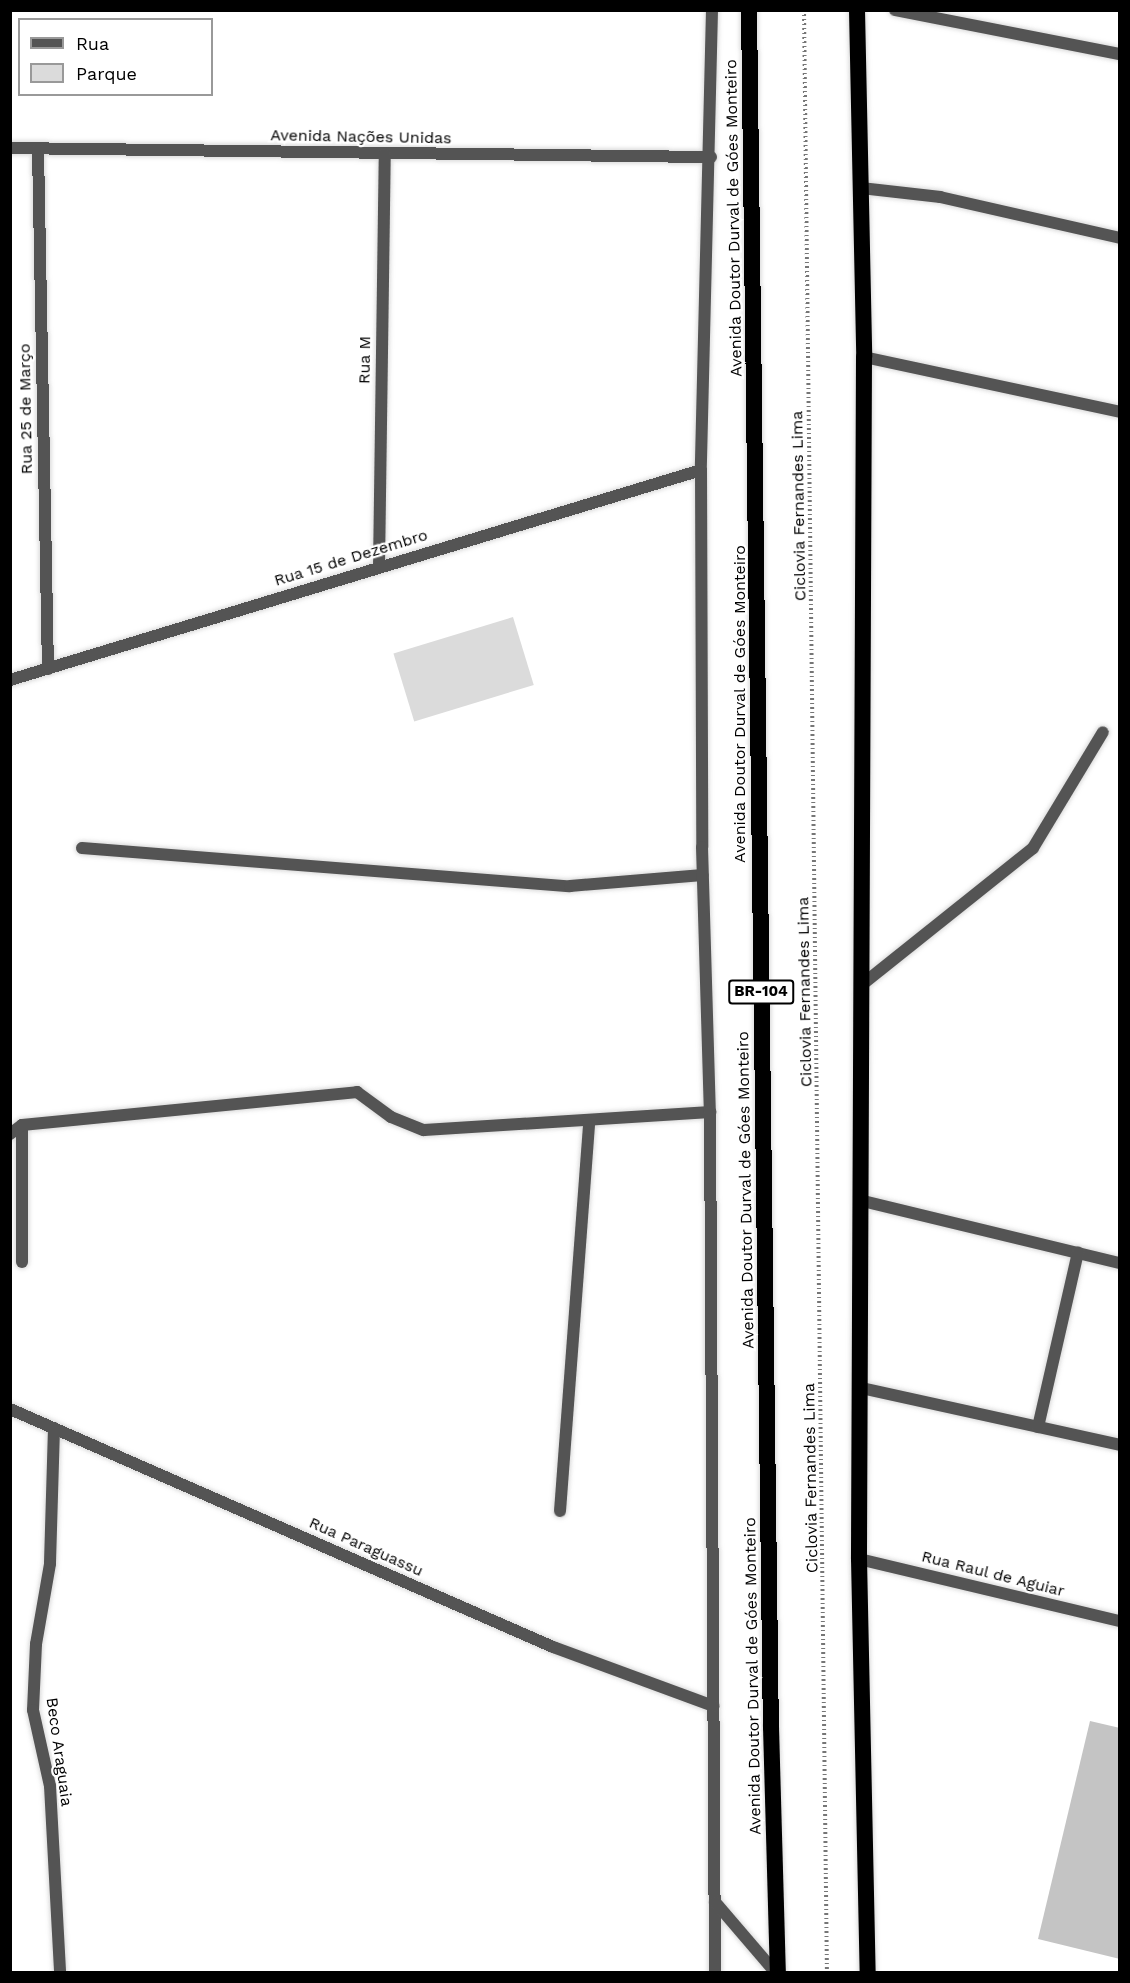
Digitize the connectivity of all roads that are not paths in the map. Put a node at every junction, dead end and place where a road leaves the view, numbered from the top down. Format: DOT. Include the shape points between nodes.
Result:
graph roads {
  1 [pos="712,10"];
  2 [pos="748,10"];
  3 [pos="858,10"];
  4 [pos="895,10"];
  5 [pos="1119,54"];
  6 [pos="10,148"];
  7 [pos="38,149"];
  8 [pos="385,154"];
  9 [pos="711,157"];
  10 [pos="861,188"];
  11 [pos="1119,238"];
  12 [pos="864,357"];
  13 [pos="1119,412"];
  14 [pos="701,470"];
  15 [pos="379,567"];
  16 [pos="48,669"];
  17 [pos="10,680"];
  18 [pos="1103,732"];
  19 [pos="82,848"];
  20 [pos="703,875"];
  21 [pos="864,983"];
  22 [pos="710,1112"];
  23 [pos="589,1121"];
  24 [pos="22,1125"];
  25 [pos="10,1134"];
  26 [pos="863,1201"];
  27 [pos="1078,1253"];
  28 [pos="22,1262"];
  29 [pos="1119,1263"];
  30 [pos="861,1388"];
  31 [pos="10,1409"];
  32 [pos="54,1428"];
  33 [pos="1038,1428"];
  34 [pos="1119,1445"];
  35 [pos="560,1510"];
  36 [pos="859,1559"];
  37 [pos="1119,1621"];
  38 [pos="713,1706"];
  39 [pos="715,1902"];
  40 [pos="60,1972"];
  41 [pos="716,1972"];
  42 [pos="777,1972"];
  43 [pos="868,1972"];
  1 -- 9 [label="street"];
  2 -- 42 [label="highway, Avenida Doutor Durval de Góes Monteiro / BR-104"];
  3 -- 10 [label="highway"];
  4 -- 5 [label="street"];
  6 -- 7 [label="street, Avenida Nações Unidas"];
  7 -- 8 [label="street, Avenida Nações Unidas"];
  7 -- 16 [label="street, Rua 25 de Março"];
  8 -- 9 [label="street, Avenida Nações Unidas"];
  8 -- 15 [label="street, Rua M"];
  9 -- 14 [label="street"];
  10 -- 11 [label="street" via="940,197"];
  10 -- 12 [label="highway"];
  12 -- 13 [label="street"];
  12 -- 21 [label="highway"];
  14 -- 15 [label="street, Rua 15 de Dezembro"];
  14 -- 20 [label="street"];
  15 -- 16 [label="street, Rua 15 de Dezembro"];
  16 -- 17 [label="street, Rua 15 de Dezembro"];
  18 -- 21 [label="street" via="1033,848"];
  19 -- 20 [label="street" via="570,886"];
  20 -- 22 [label="street"];
  21 -- 26 [label="highway"];
  22 -- 23 [label="street"];
  22 -- 38 [label="street"];
  23 -- 24 [label="street" via="424,1130 391,1117 357,1092"];
  23 -- 35 [label="street"];
  24 -- 25 [label="street"];
  24 -- 28 [label="street"];
  26 -- 27 [label="street"];
  26 -- 30 [label="highway"];
  27 -- 29 [label="street"];
  27 -- 33 [label="street"];
  30 -- 33 [label="street"];
  30 -- 36 [label="highway"];
  31 -- 32 [label="street, Rua Paraguassu"];
  32 -- 38 [label="street, Rua Paraguassu" via="553,1647"];
  32 -- 40 [label="street, Beco Araguaia" via="50,1564 36,1644 33,1710 50,1786"];
  33 -- 34 [label="street"];
  36 -- 37 [label="street, Rua Raul de Aguiar"];
  36 -- 43 [label="highway"];
  38 -- 39 [label="street"];
  39 -- 41 [label="street"];
  39 -- 42 [label="street"];
}
